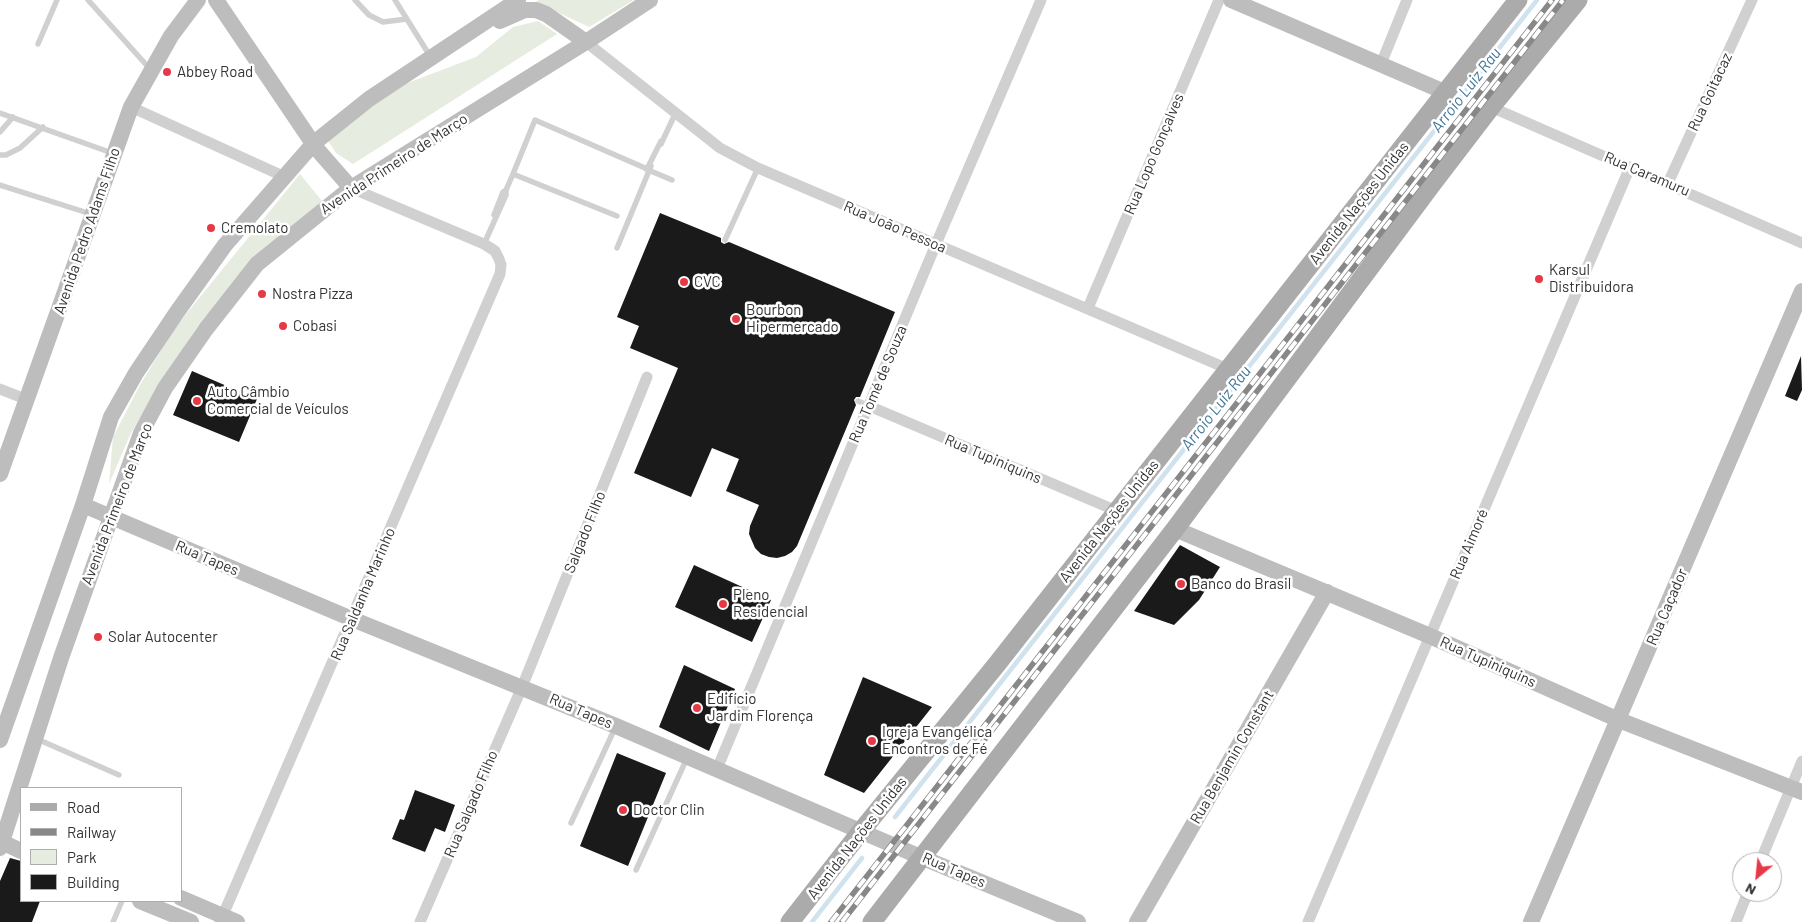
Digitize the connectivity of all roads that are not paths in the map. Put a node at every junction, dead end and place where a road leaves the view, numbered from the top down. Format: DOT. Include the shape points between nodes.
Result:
graph roads {
  1 [pos="56,0"];
  2 [pos="88,0"];
  3 [pos="198,0"];
  4 [pos="216,0"];
  5 [pos="356,0"];
  6 [pos="395,0"];
  7 [pos="518,0"];
  8 [pos="650,0"];
  9 [pos="1041,0"];
  10 [pos="1219,0"];
  11 [pos="1231,0"];
  12 [pos="1407,0"];
  13 [pos="1518,0"];
  14 [pos="1578,0"];
  15 [pos="1752,0"];
  16 [pos="407,19"];
  17 [pos="586,42"];
  18 [pos="38,44"];
  19 [pos="433,56"];
  20 [pos="1381,64"];
  21 [pos="152,70"];
  22 [pos="1446,93"];
  23 [pos="131,107"];
  24 [pos="1491,107"];
  25 [pos="676,112"];
  26 [pos="0,113"];
  27 [pos="13,117"];
  28 [pos="43,127"];
  29 [pos="0,132"];
  30 [pos="314,143"];
  31 [pos="114,153"];
  32 [pos="0,155"];
  33 [pos="1630,167"];
  34 [pos="758,168"];
  35 [pos="647,169"];
  36 [pos="513,174"];
  37 [pos="284,177"];
  38 [pos="672,180"];
  39 [pos="1668,183"];
  40 [pos="0,185"];
  41 [pos="351,188"];
  42 [pos="92,214"];
  43 [pos="617,216"];
  44 [pos="724,240"];
  45 [pos="1802,243"];
  46 [pos="484,244"];
  47 [pos="936,244"];
  48 [pos="617,248"];
  49 [pos="1802,291"];
  50 [pos="1088,308"];
  51 [pos="1228,369"];
  52 [pos="647,377"];
  53 [pos="0,389"];
  54 [pos="28,400"];
  55 [pos="858,401"];
  56 [pos="869,406"];
  57 [pos="0,474"];
  58 [pos="83,505"];
  59 [pos="1117,511"];
  60 [pos="111,518"];
  61 [pos="1175,529"];
  62 [pos="1327,592"];
  63 [pos="352,619"];
  64 [pos="1430,636"];
  65 [pos="522,687"];
  66 [pos="1619,720"];
  67 [pos="616,726"];
  68 [pos="35,738"];
  69 [pos="0,740"];
  70 [pos="688,756"];
  71 [pos="1802,761"];
  72 [pos="717,769"];
  73 [pos="120,775"];
  74 [pos="24,787"];
  75 [pos="1796,789"];
  76 [pos="20,805"];
  77 [pos="571,823"];
  78 [pos="15,827"];
  79 [pos="862,830"];
  80 [pos="1,845"];
  81 [pos="20,850"];
  82 [pos="1765,852"];
  83 [pos="923,858"];
  84 [pos="636,870"];
  85 [pos="182,898"];
  86 [pos="122,902"];
  87 [pos="142,902"];
  88 [pos="1744,902"];
  89 [pos="227,920"];
  90 [pos="113,922"];
  91 [pos="191,922"];
  92 [pos="420,922"];
  93 [pos="790,922"];
  94 [pos="872,922"];
  95 [pos="1078,922"];
  96 [pos="1137,922"];
  97 [pos="1308,922"];
  98 [pos="1531,922"];
  99 [pos="1736,922"];
  1 -- 18 [label="lane"];
  2 -- 21 [label="lane"];
  3 -- 21 [label="street, Avenida Pedro Adams Filho" via="171,36"];
  4 -- 30 [label="street"];
  5 -- 16 [label="lane" via="369,15 383,22"];
  6 -- 16 [label="lane"];
  7 -- 19 [label="street, Avenida Primeiro de Março"];
  8 -- 17 [label="street, Avenida Primeiro de Março"];
  9 -- 47 [label="street, Rua Tomé de Souza"];
  10 -- 50 [label="street, Rua Lopo Gonçalves"];
  11 -- 20 [label="street"];
  12 -- 20 [label="street"];
  13 -- 22 [label="main road, Avenida Nações Unidas"];
  14 -- 24 [label="main road"];
  15 -- 39 [label="street, Rua Goitacaz"];
  16 -- 19 [label="lane"];
  17 -- 19 [label="street" via="546,14 525,10"];
  17 -- 25 [label="street, Rua João Pessoa"];
  17 -- 41 [label="street, Avenida Primeiro de Março"];
  19 -- 30 [label="street, Avenida Primeiro de Março" via="369,99"];
  20 -- 22 [label="street"];
  21 -- 23 [label="street, Avenida Pedro Adams Filho"];
  22 -- 51 [label="main road, Avenida Nações Unidas"];
  23 -- 31 [label="street, Avenida Pedro Adams Filho"];
  23 -- 37 [label="street"];
  24 -- 33 [label="street, Rua Caramuru"];
  24 -- 61 [label="main road"];
  25 -- 34 [label="street, Rua João Pessoa" via="720,148"];
  25 -- 35 [label="lane"];
  26 -- 27 [label="lane"];
  27 -- 28 [label="lane"];
  27 -- 29 [label="lane"];
  28 -- 31 [label="lane"];
  28 -- 32 [label="lane" via="20,148"];
  30 -- 37 [label="street, Avenida Primeiro de Março"];
  30 -- 41 [label="street"];
  31 -- 42 [label="street, Avenida Pedro Adams Filho"];
  33 -- 39 [label="street, Rua Caramuru"];
  33 -- 64 [label="street, Rua Aimoré"];
  34 -- 44 [label="lane"];
  34 -- 47 [label="street, Rua João Pessoa"];
  35 -- 36 [label="lane" via="535,120"];
  35 -- 38 [label="lane"];
  35 -- 48 [label="lane"];
  36 -- 43 [label="lane"];
  36 -- 46 [label="lane"];
  37 -- 58 [label="street, Avenida Primeiro de Março" via="225,245 136,373 111,417"];
  39 -- 45 [label="street, Rua Caramuru"];
  40 -- 42 [label="lane"];
  41 -- 46 [label="street"];
  41 -- 60 [label="street, Avenida Primeiro de Março" via="257,264 206,329 166,388 141,433"];
  42 -- 54 [label="street, Avenida Pedro Adams Filho"];
  46 -- 63 [label="street, Rua Saldanha Marinho" via="495,251 501,265 500,274"];
  47 -- 50 [label="street, Rua João Pessoa"];
  47 -- 56 [label="street, Rua Tomé de Souza"];
  49 -- 66 [label="street, Rua Caçador"];
  50 -- 51 [label="street, Rua João Pessoa"];
  51 -- 59 [label="main road, Avenida Nações Unidas"];
  52 -- 65 [label="street, Salgado Filho"];
  53 -- 54 [label="street"];
  54 -- 57 [label="street, Avenida Pedro Adams Filho"];
  55 -- 56 [label="lane"];
  56 -- 59 [label="street, Rua Tupiniquins"];
  56 -- 72 [label="street, Rua Tomé de Souza"];
  58 -- 60 [label="street, Rua Tapes"];
  58 -- 69 [label="street, Avenida Primeiro de Março"];
  59 -- 79 [label="main road, Avenida Nações Unidas"];
  60 -- 63 [label="street, Rua Tapes"];
  60 -- 68 [label="street, Avenida Primeiro de Março"];
  61 -- 62 [label="street, Rua Tupiniquins"];
  61 -- 83 [label="main road"];
  62 -- 64 [label="street, Rua Tupiniquins"];
  62 -- 96 [label="street, Rua Benjamin Constant"];
  63 -- 65 [label="street, Rua Tapes"];
  63 -- 89 [label="street, Rua Saldanha Marinho"];
  64 -- 66 [label="street, Rua Tupiniquins"];
  64 -- 97 [label="street, Rua Aimoré"];
  65 -- 67 [label="street, Rua Tapes"];
  65 -- 92 [label="street, Rua Salgado Filho"];
  66 -- 75 [label="street, Rua Tupiniquins"];
  66 -- 98 [label="street, Rua Caçador"];
  67 -- 70 [label="street, Rua Tapes"];
  67 -- 77 [label="lane"];
  68 -- 73 [label="lane"];
  68 -- 74 [label="street, Avenida Primeiro de Março"];
  70 -- 72 [label="street, Rua Tapes"];
  70 -- 84 [label="lane"];
  71 -- 75 [label="street"];
  72 -- 79 [label="street, Rua Tapes"];
  75 -- 82 [label="street"];
  76 -- 78 [label="street, Avenida Primeiro de Março"];
  78 -- 80 [label="street, Avenida Primeiro de Março"];
  79 -- 83 [label="street, Rua Tapes"];
  79 -- 93 [label="main road, Avenida Nações Unidas"];
  80 -- 81 [label="street"];
  83 -- 94 [label="main road"];
  83 -- 95 [label="street, Rua Tapes"];
  85 -- 89 [label="street"];
  86 -- 90 [label="lane"];
  87 -- 91 [label="street"];
  88 -- 99 [label="street"];
}
